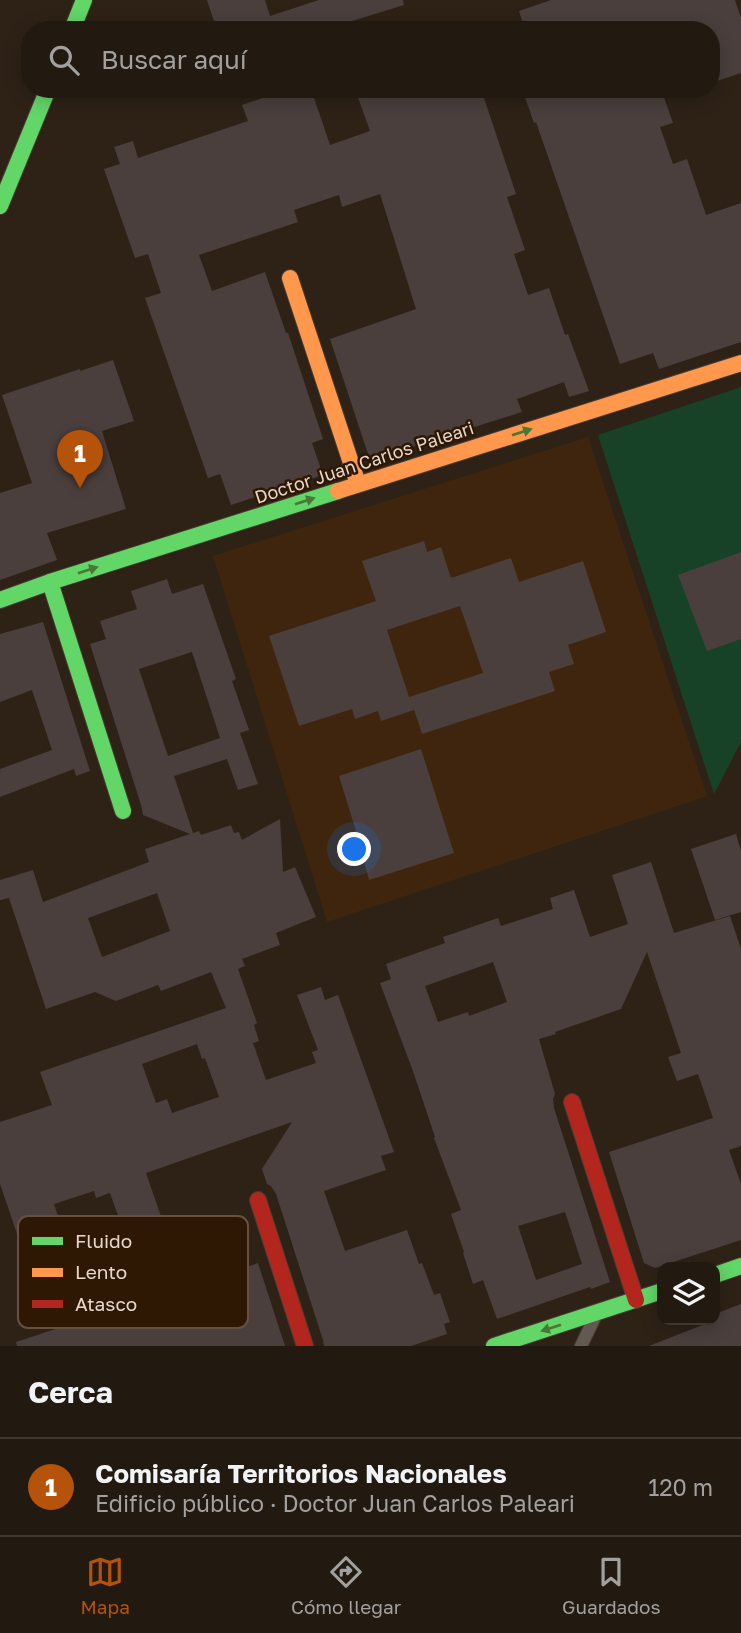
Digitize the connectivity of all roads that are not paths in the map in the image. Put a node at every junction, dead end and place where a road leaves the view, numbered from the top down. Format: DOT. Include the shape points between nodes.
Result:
graph roads {
  1 [pos="84,0"];
  2 [pos="76,21"];
  3 [pos="44,98"];
  4 [pos="0,206"];
  5 [pos="290,278"];
  6 [pos="741,363"];
  7 [pos="358,484"];
  8 [pos="50,582"];
  9 [pos="0,600"];
  10 [pos="123,811"];
  11 [pos="572,1102"];
  12 [pos="258,1200"];
  13 [pos="741,1266"];
  14 [pos="720,1273"];
  15 [pos="657,1294"];
  16 [pos="636,1300"];
  17 [pos="598,1313"];
  18 [pos="305,1346"];
  19 [pos="494,1346"];
  20 [pos="581,1346"];
  1 -- 2 [label="street"];
  3 -- 4 [label="street"];
  5 -- 7 [label="street"];
  7 -- 6 [label="street, Doctor Juan Carlos Paleari, one-way"];
  8 -- 7 [label="street, Doctor Juan Carlos Paleari, one-way"];
  8 -- 9 [label="street, Doctor Juan Carlos Paleari"];
  8 -- 10 [label="street"];
  11 -- 16 [label="street"];
  12 -- 18 [label="street"];
  13 -- 14 [label="street"];
  15 -- 16 [label="street"];
  16 -- 17 [label="street"];
  17 -- 19 [label="street, one-way"];
  17 -- 20 [label="lane"];
}
